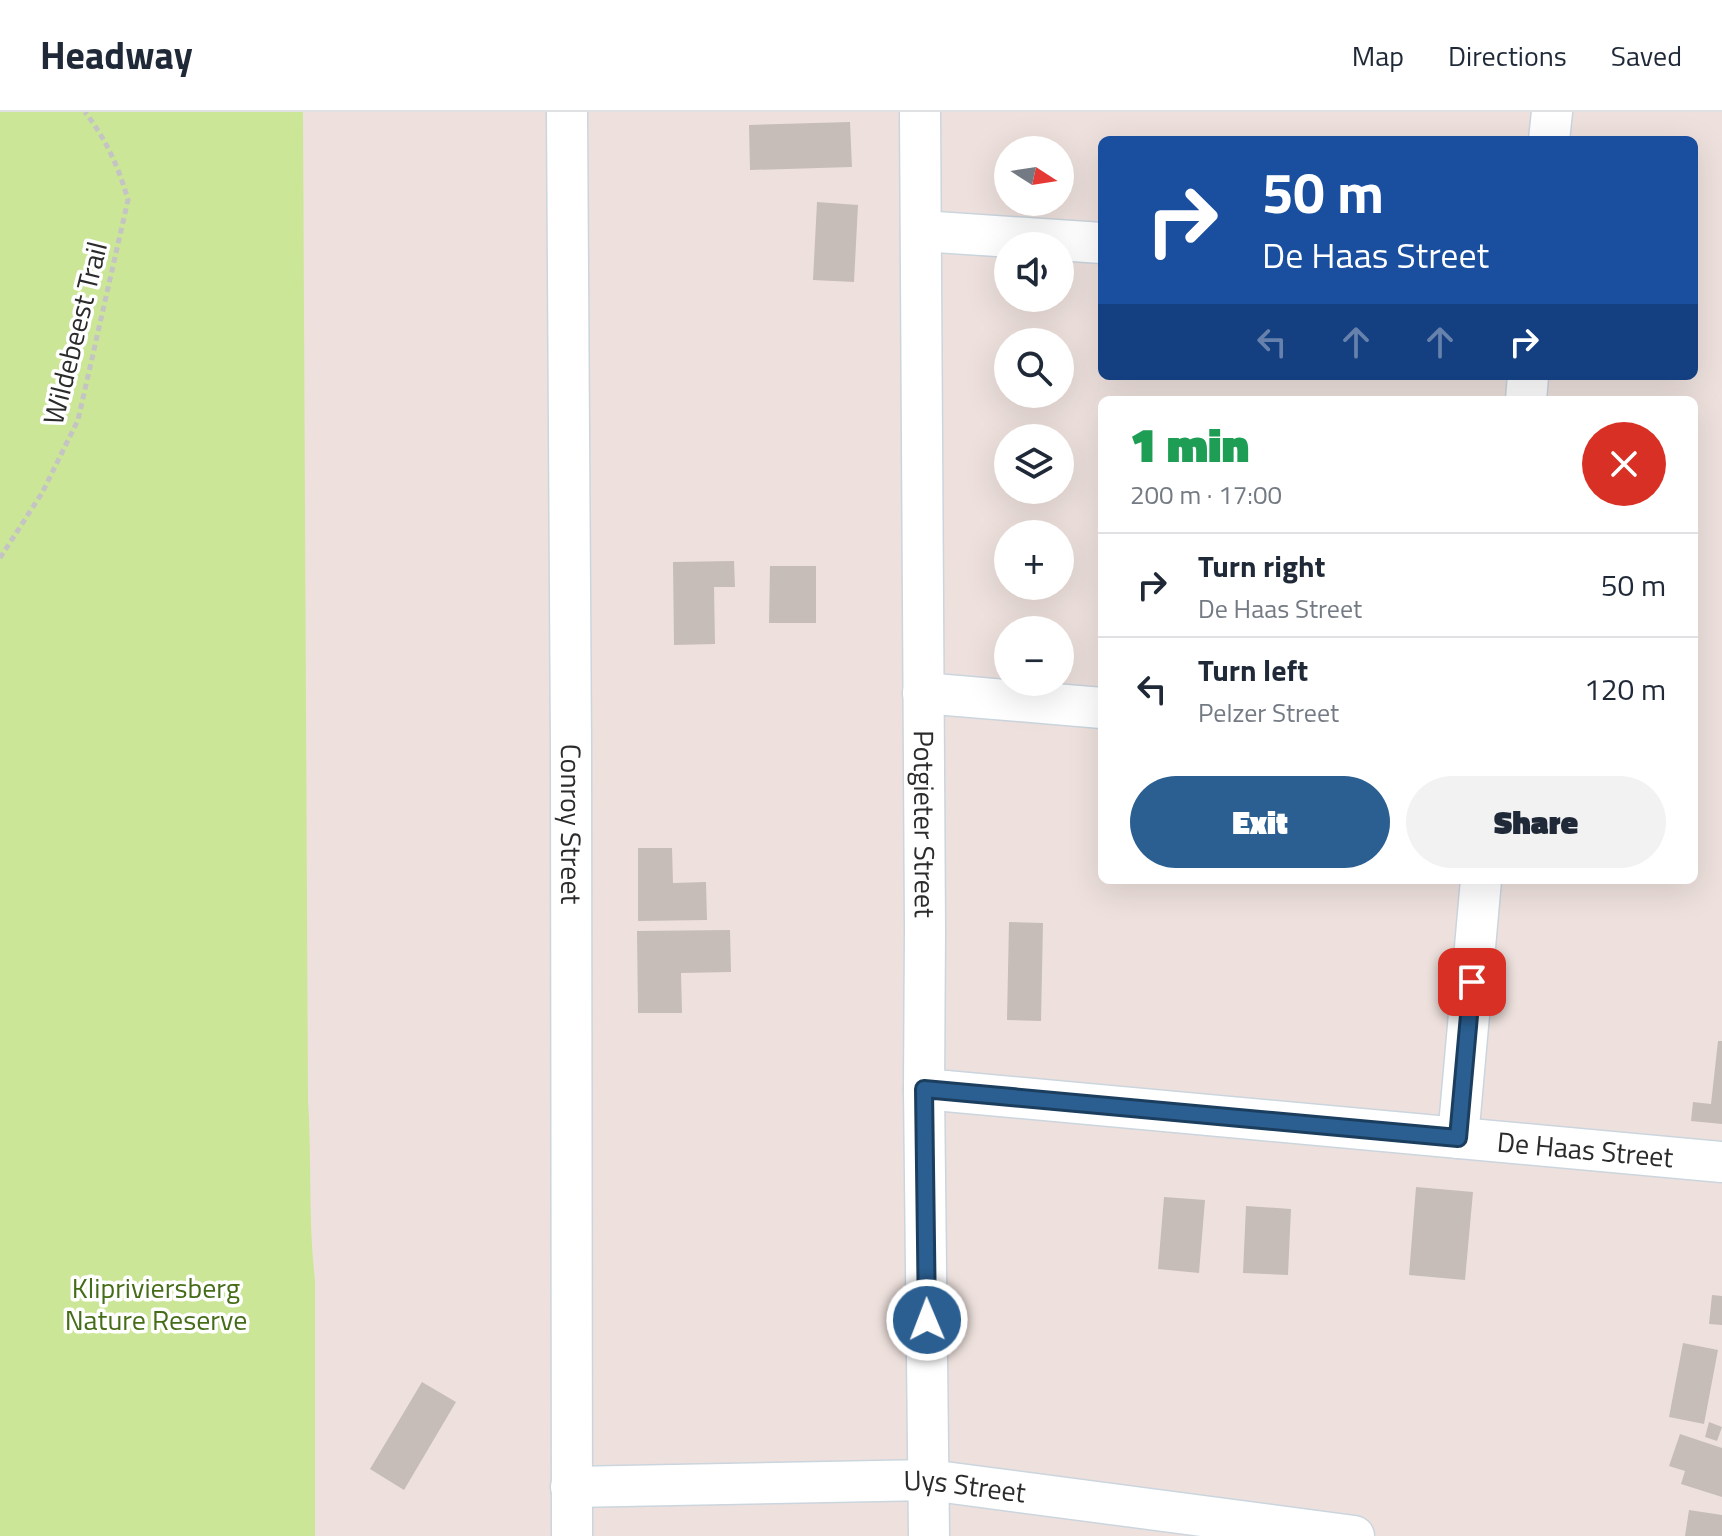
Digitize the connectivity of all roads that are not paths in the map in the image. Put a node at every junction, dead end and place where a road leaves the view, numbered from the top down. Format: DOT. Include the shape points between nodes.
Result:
graph roads {
  1 [pos="567,112"];
  2 [pos="920,112"];
  3 [pos="1552,112"];
  4 [pos="1549,136"];
  5 [pos="921,231"];
  6 [pos="1098,243"];
  7 [pos="923,693"];
  8 [pos="1098,708"];
  9 [pos="1481,884"];
  10 [pos="924,1089"];
  11 [pos="1458,1138"];
  12 [pos="1722,1162"];
  13 [pos="929,1480"];
  14 [pos="571,1487"];
  15 [pos="572,1536"];
  16 [pos="929,1536"];
  17 [pos="1354,1536"];
  1 -- 14 [label="street, Conroy Street"];
  2 -- 5 [label="street, Potgieter Street"];
  3 -- 4 [label="street"];
  5 -- 6 [label="street"];
  5 -- 7 [label="street, Potgieter Street"];
  7 -- 8 [label="street"];
  7 -- 10 [label="street, Potgieter Street"];
  9 -- 11 [label="street"];
  10 -- 11 [label="street, De Haas Street"];
  10 -- 13 [label="street, Potgieter Street"];
  11 -- 12 [label="street, De Haas Street"];
  13 -- 14 [label="street, Uys Street"];
  13 -- 16 [label="street, Potgieter Street"];
  13 -- 17 [label="street, Uys Street"];
  14 -- 15 [label="street, Conroy Street"];
}
